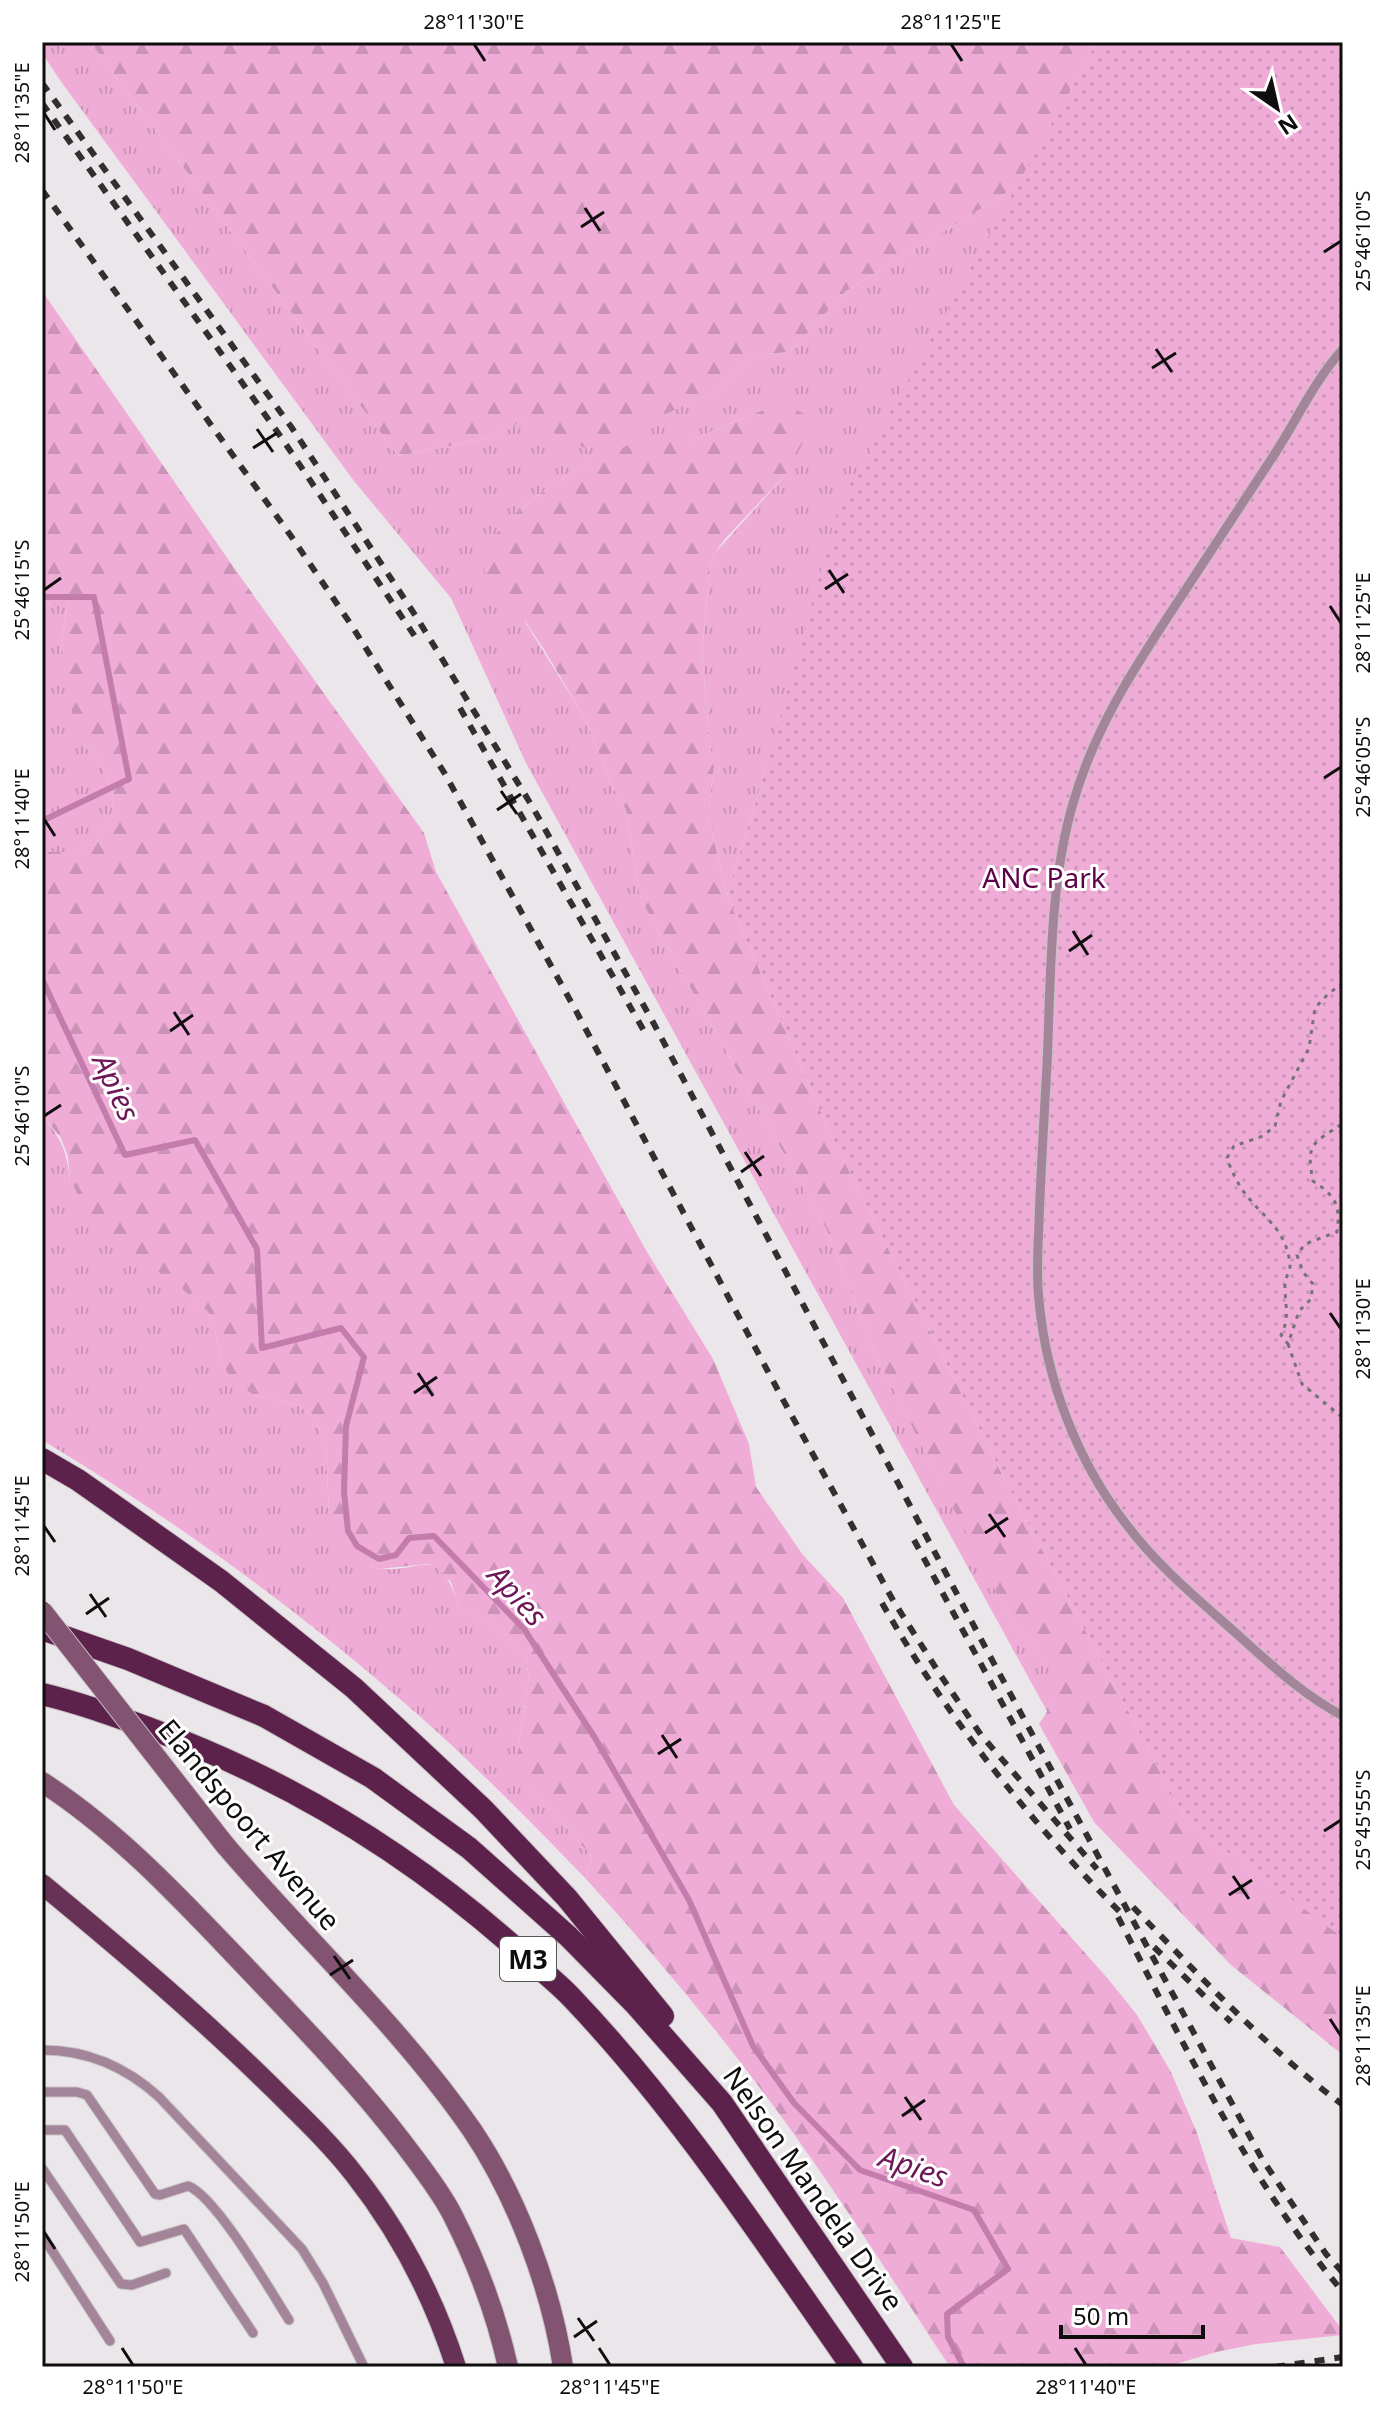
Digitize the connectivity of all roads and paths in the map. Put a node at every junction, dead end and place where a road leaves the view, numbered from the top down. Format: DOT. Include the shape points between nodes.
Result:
graph roads {
  1 [pos="1343,349"];
  2 [pos="1343,983"];
  3 [pos="1343,1123"];
  4 [pos="1288,1344"];
  5 [pos="1343,1418"];
  6 [pos="42,1459"];
  7 [pos="42,1611"];
  8 [pos="42,1629"];
  9 [pos="42,1691"];
  10 [pos="1343,1716"];
  11 [pos="42,1782"];
  12 [pos="42,1884"];
  13 [pos="42,2050"];
  14 [pos="42,2092"];
  15 [pos="722,2103"];
  16 [pos="42,2130"];
  17 [pos="42,2168"];
  18 [pos="42,2235"];
  19 [pos="166,2273"];
  20 [pos="289,2320"];
  21 [pos="253,2333"];
  22 [pos="110,2341"];
  23 [pos="364,2367"];
  24 [pos="456,2367"];
  25 [pos="508,2367"];
  26 [pos="563,2367"];
  27 [pos="852,2367"];
  28 [pos="902,2367"];
  1 -- 10 [label="lane" via="1119,693 1073,801 1056,909 1038,1297 1043,1341 1060,1400 1082,1456 1126,1524 1208,1608 1294,1684"];
  2 -- 4 [label="path" via="1315,1008 1309,1048 1281,1101 1275,1126 1234,1146 1227,1158 1246,1195 1283,1235 1290,1268 1281,1335"];
  3 -- 4 [label="path" via="1316,1140 1308,1158 1313,1181 1332,1194 1339,1215 1337,1232 1305,1244 1297,1255 1313,1284"];
  4 -- 5 [label="path" via="1302,1384"];
  6 -- 15 [label="highway" via="221,1581 354,1688 483,1809 567,1898 655,2004"];
  7 -- 26 [label="main road, Elandspoort Avenue, bridge" via="225,1845 404,2042 473,2133 534,2257"];
  8 -- 15 [label="highway, Nelson Mandela Drive / M3" via="264,1716 373,1778 469,1848 569,1937"];
  9 -- 27 [label="highway, M3" via="196,1745 309,1800 414,1865 497,1931 570,1995 677,2119"];
  11 -- 25 [label="main road" via="93,1819 174,1894 383,2116 451,2213 487,2294"];
  12 -- 24 [label="main road" via="199,2019 339,2156 410,2260"];
  13 -- 23 [label="lane" via="100,2059 159,2097 302,2249"];
  14 -- 20 [label="lane" via="87,2095 155,2194 188,2186 196,2191 231,2231"];
  15 -- 28 [label="highway, Nelson Mandela Drive / M3"];
  16 -- 21 [label="lane" via="65,2130 140,2242 184,2229"];
  17 -- 19 [label="lane" via="121,2284"];
  18 -- 22 [label="lane"];
}
